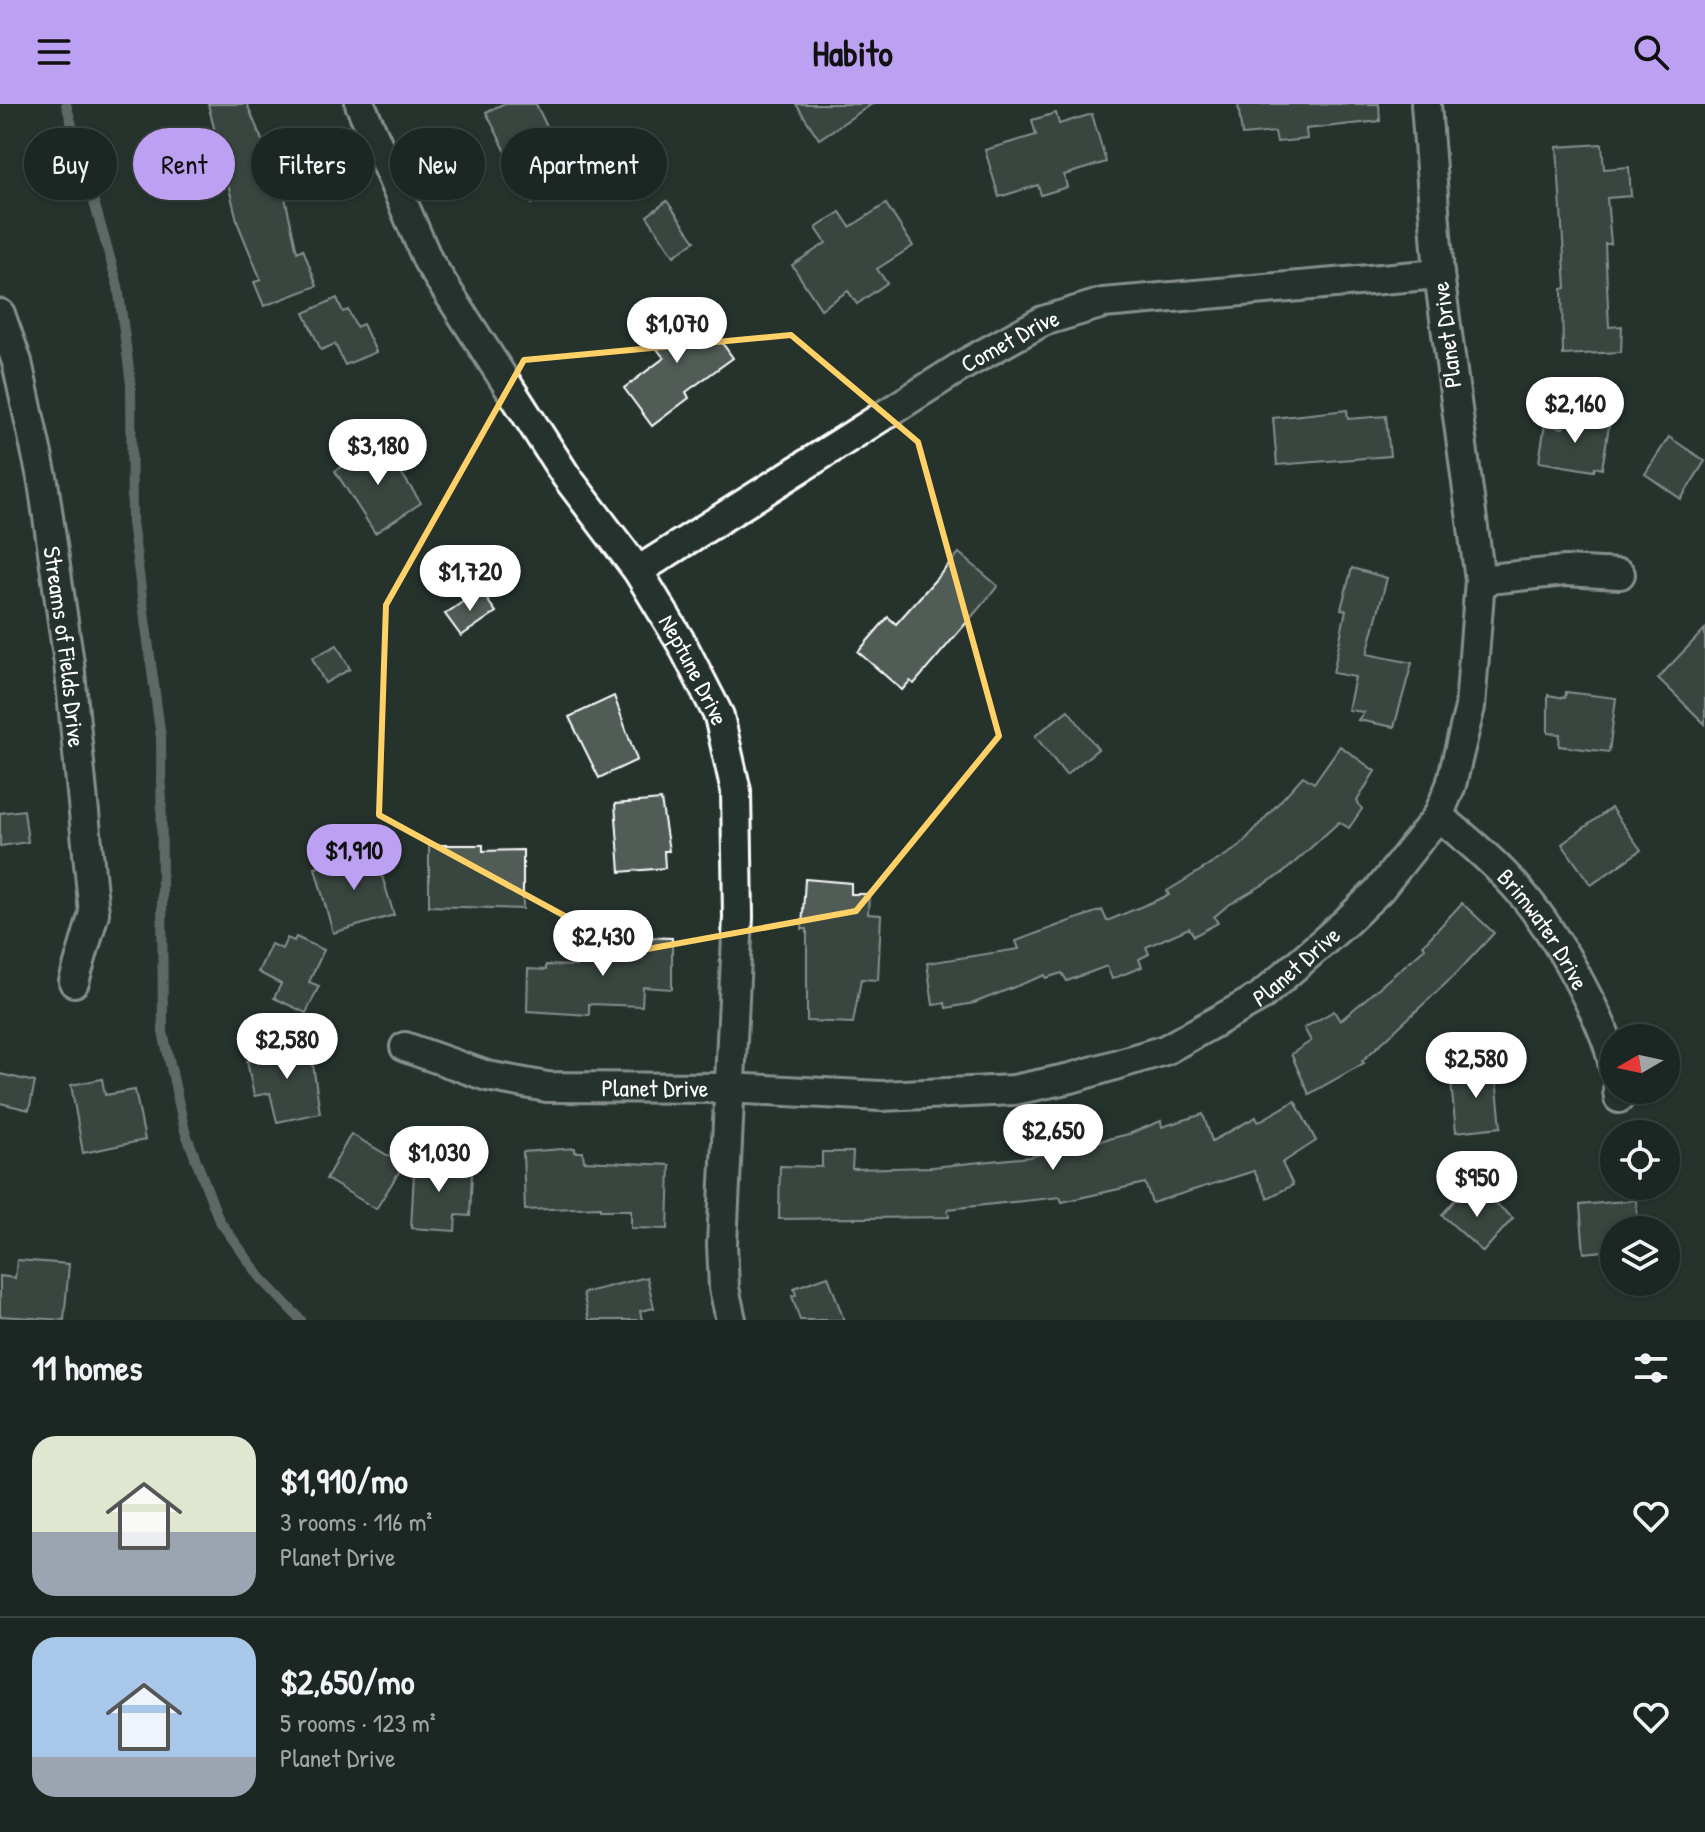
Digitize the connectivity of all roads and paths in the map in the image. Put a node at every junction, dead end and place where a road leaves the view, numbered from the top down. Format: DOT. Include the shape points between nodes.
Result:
graph roads {
  1 [pos="360,104"];
  2 [pos="1426,104"];
  3 [pos="1439,274"];
  4 [pos="0,314"];
  5 [pos="638,571"];
  6 [pos="1620,574"];
  7 [pos="1480,580"];
  8 [pos="1438,816"];
  9 [pos="74,982"];
  10 [pos="1600,1028"];
  11 [pos="405,1047"];
  12 [pos="727,1088"];
  13 [pos="731,1320"];
  1 -- 5 [label="street, Neptune Drive" via="428,261 566,476"];
  2 -- 3 [label="street, Planet Drive"];
  3 -- 5 [label="street, Comet Drive" via="1103,303 1043,321 965,364"];
  3 -- 7 [label="street, Planet Drive"];
  4 -- 9 [label="street, Streams of Fields Drive" via="17,362 43,482 69,663 94,913"];
  5 -- 12 [label="street, Neptune Drive" via="719,716 736,791 737,961"];
  6 -- 7 [label="street" via="1565,571"];
  7 -- 8 [label="street, Planet Drive" via="1470,707"];
  8 -- 10 [label="street, Brimwater Drive" via="1493,859 1527,896 1558,939"];
  8 -- 12 [label="street, Planet Drive" via="1380,889 1260,997 1165,1050 1014,1090 881,1096"];
  11 -- 12 [label="street, Planet Drive" via="521,1084 584,1090"];
  12 -- 13 [label="street, Neptune Drive" via="722,1244"];
}
